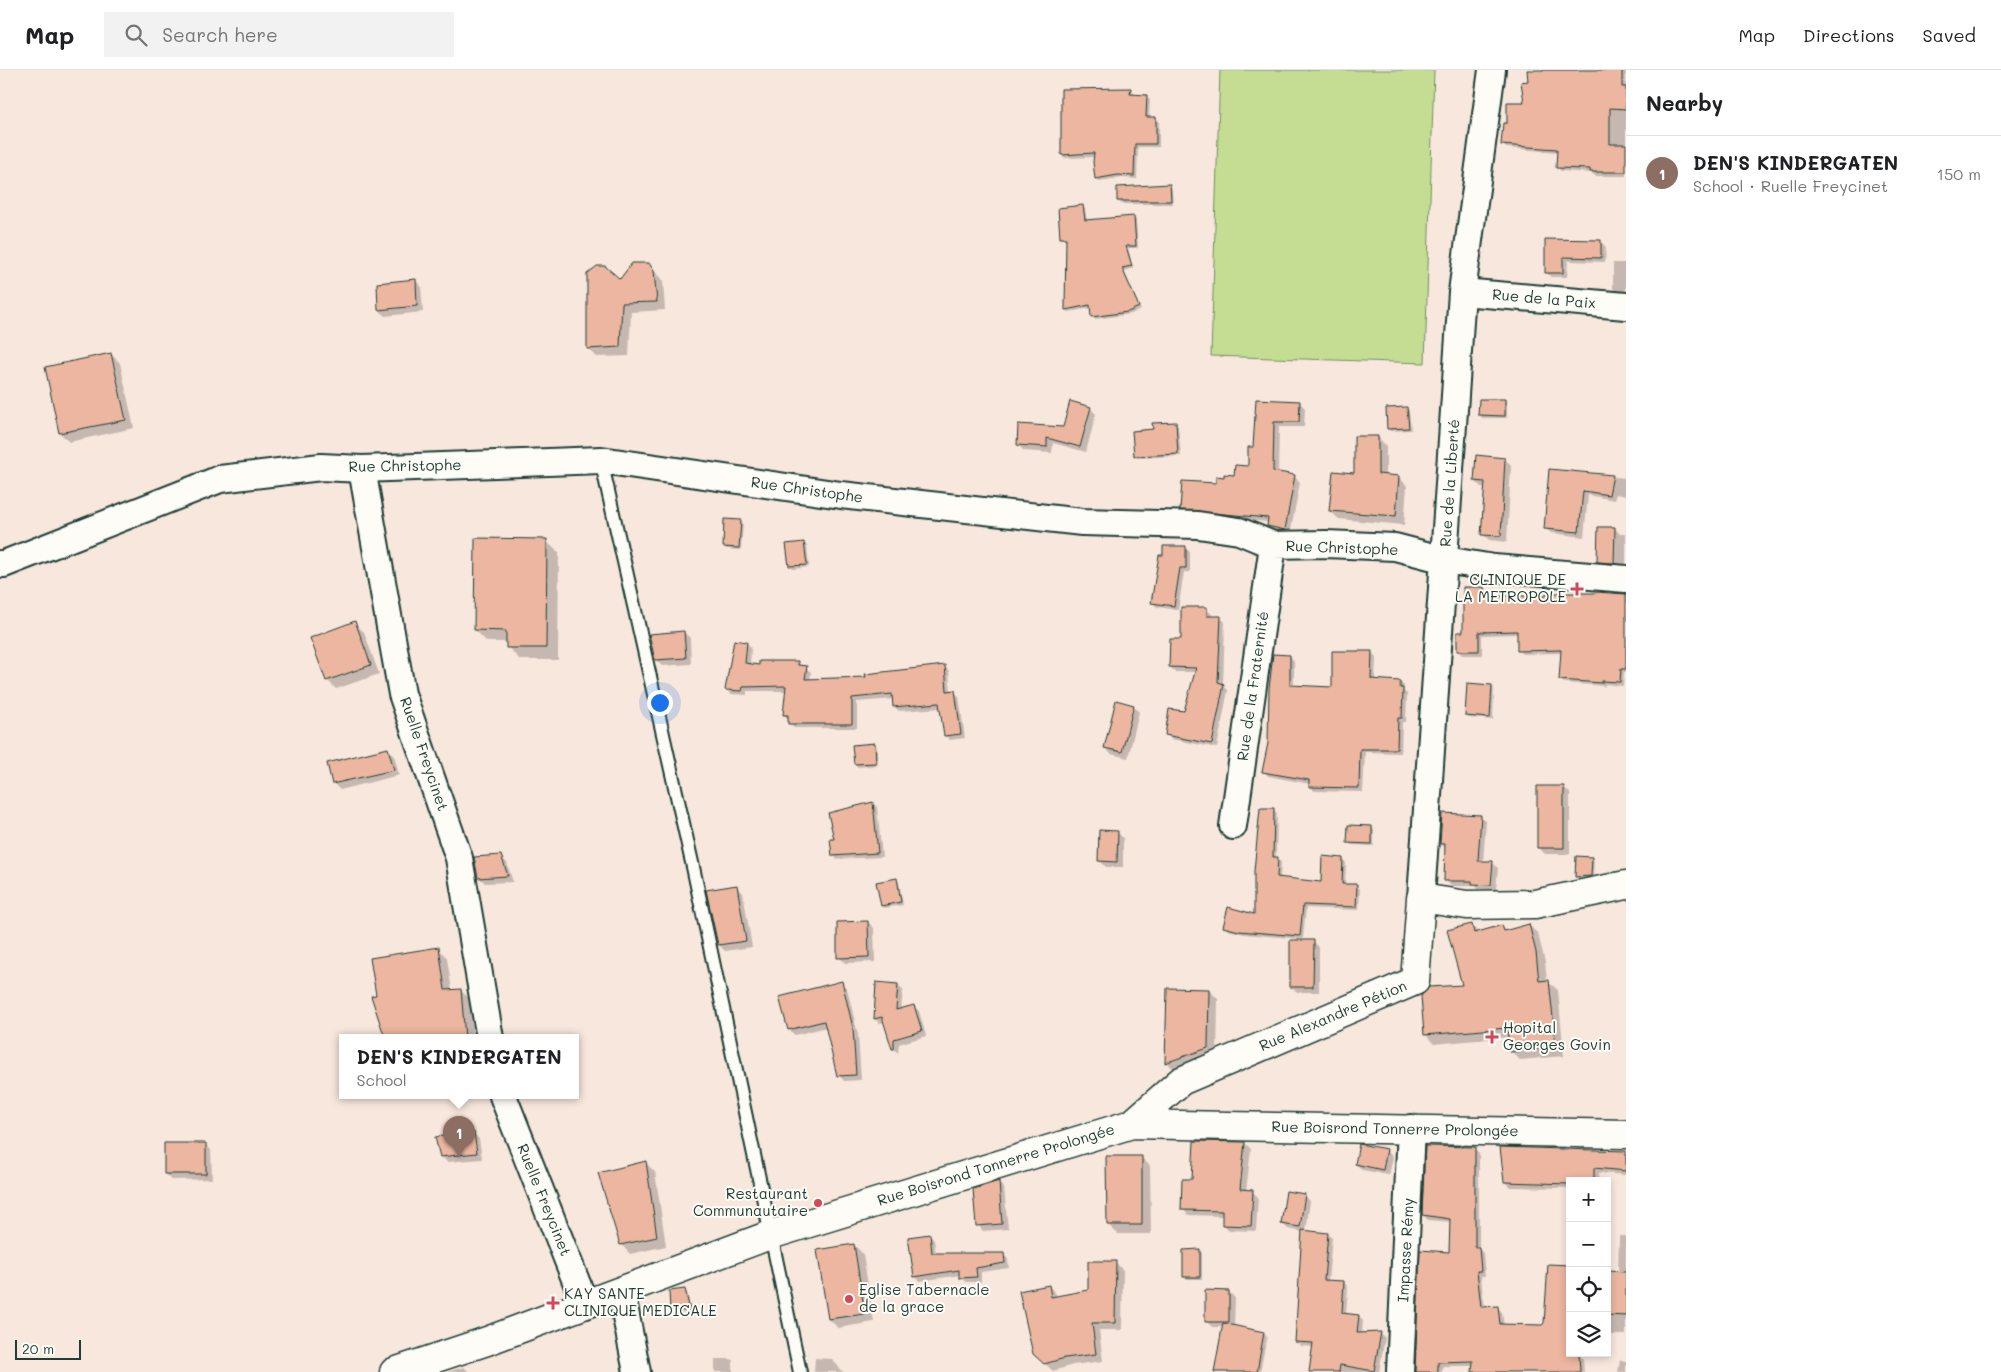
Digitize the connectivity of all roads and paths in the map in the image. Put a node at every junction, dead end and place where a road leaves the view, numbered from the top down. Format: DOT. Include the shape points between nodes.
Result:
graph roads {
  1 [pos="1492,70"];
  2 [pos="1462,292"];
  3 [pos="1626,306"];
  4 [pos="602,460"];
  5 [pos="362,469"];
  6 [pos="1273,545"];
  7 [pos="1445,560"];
  8 [pos="0,564"];
  9 [pos="1626,579"];
  10 [pos="1234,826"];
  11 [pos="1626,885"];
  12 [pos="1421,898"];
  13 [pos="489,1034"];
  14 [pos="504,1099"];
  15 [pos="1132,1124"];
  16 [pos="1411,1128"];
  17 [pos="1626,1134"];
  18 [pos="770,1235"];
  19 [pos="621,1291"];
  20 [pos="586,1304"];
  21 [pos="394,1372"];
  22 [pos="637,1372"];
  23 [pos="800,1372"];
  24 [pos="1400,1372"];
  1 -- 2 [label="street, Rue de la Liberté"];
  2 -- 3 [label="street, Rue de la Paix"];
  2 -- 7 [label="street, Rue de la Liberté"];
  4 -- 5 [label="street, Rue Christophe"];
  4 -- 6 [label="street, Rue Christophe" via="841,495 1082,522 1198,525 1239,531"];
  4 -- 18 [label="lane" via="695,877"];
  5 -- 8 [label="street, Rue Christophe" via="321,466 220,479"];
  5 -- 13 [label="street, Ruelle Freycinet" via="402,694 459,858"];
  6 -- 7 [label="street, Rue Christophe" via="1395,548"];
  6 -- 10 [label="street, Rue de la Fraternité"];
  7 -- 9 [label="street, Rue Christophe" via="1494,568"];
  7 -- 12 [label="street, Rue de la Liberté"];
  11 -- 12 [label="street" via="1535,904 1467,905"];
  12 -- 15 [label="street, Rue Alexandre Pétion" via="1416,981 1181,1081"];
  14 -- 20 [label="street, Ruelle Freycinet"];
  15 -- 16 [label="street, Rue Boisrond Tonnerre Prolongée"];
  15 -- 18 [label="street, Rue Boisrond Tonnerre Prolongée"];
  16 -- 17 [label="street, Rue Boisrond Tonnerre Prolongée"];
  16 -- 24 [label="street, Impasse Rémy"];
  18 -- 19 [label="street, Rue Boisrond Tonnerre Prolongée"];
  18 -- 23 [label="lane"];
  19 -- 20 [label="street, Rue Boisrond Tonnerre Prolongée"];
  19 -- 22 [label="street"];
  20 -- 21 [label="street, Rue Boisrond Tonnerre Prolongée"];
}
